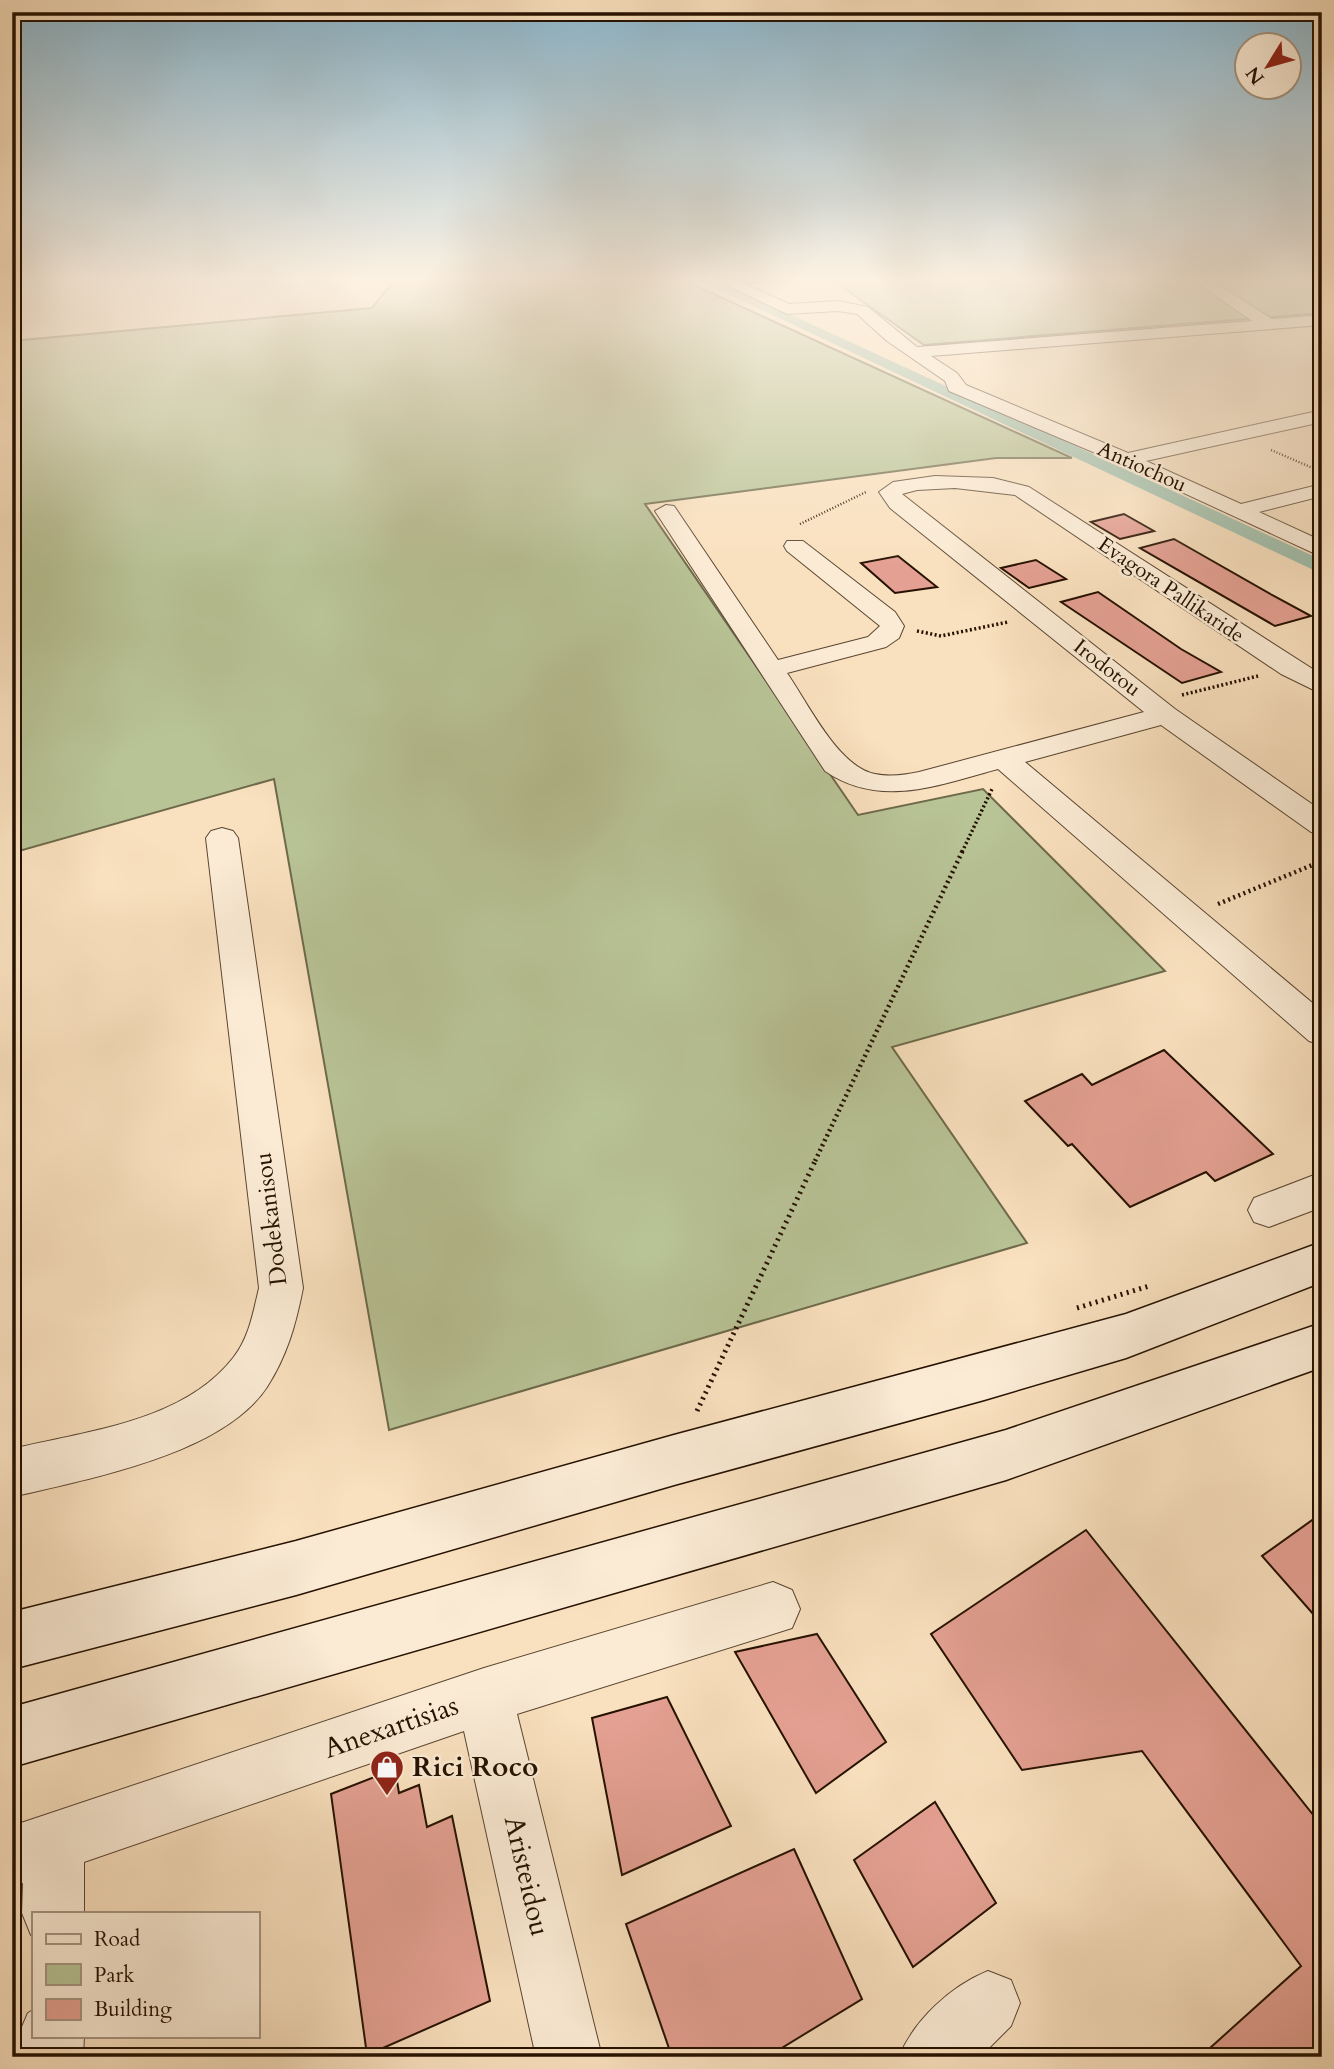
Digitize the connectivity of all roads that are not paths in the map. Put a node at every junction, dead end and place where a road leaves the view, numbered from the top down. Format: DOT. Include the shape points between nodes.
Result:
graph roads {
  1 [pos="949,376"];
  2 [pos="1322,416"];
  3 [pos="1126,459"];
  4 [pos="1322,491"];
  5 [pos="894,497"];
  6 [pos="1238,511"];
  7 [pos="666,512"];
  8 [pos="794,546"];
  9 [pos="1322,550"];
  10 [pos="772,669"];
  11 [pos="1322,686"];
  12 [pos="1158,709"];
  13 [pos="1005,760"];
  14 [pos="1322,825"];
  15 [pos="222,838"];
  16 [pos="1322,1031"];
  17 [pos="1322,1189"];
  18 [pos="1269,1210"];
  19 [pos="1322,1262"];
  20 [pos="1322,1345"];
  21 [pos="12,1473"];
  22 [pos="773,1609"];
  23 [pos="12,1641"];
  24 [pos="484,1696"];
  25 [pos="12,1737"];
  26 [pos="33,1848"];
  27 [pos="53,1912"];
  28 [pos="988,2003"];
  29 [pos="51,2038"];
  30 [pos="50,2057"];
  31 [pos="569,2057"];
  32 [pos="932,2057"];
  1 -- 3 [label="street, Antiochou" via="955,387"];
  2 -- 3 [label="street"];
  3 -- 6 [label="street, Antiochou"];
  4 -- 6 [label="street"];
  5 -- 11 [label="street, Evagora Pallikaride" via="905,486 968,481 1005,484 1022,491"];
  5 -- 12 [label="street, Irodotou"];
  6 -- 9 [label="street, Antiochou"];
  7 -- 10 [label="street"];
  8 -- 10 [label="street" via="892,626 877,642"];
  10 -- 13 [label="street" via="835,765 857,780 890,786"];
  12 -- 13 [label="street"];
  12 -- 14 [label="street, Irodotou"];
  13 -- 16 [label="street"];
  15 -- 21 [label="street, Dodekanisou" via="281,1288 268,1347 242,1385 195,1420 163,1434"];
  17 -- 18 [label="street"];
  19 -- 23 [label="main road" via="1126,1336 296,1568"];
  20 -- 25 [label="main road" via="1006,1455"];
  22 -- 24 [label="street, Anexartisias"];
  24 -- 26 [label="street, Anexartisias"];
  24 -- 31 [label="street, Aristeidou"];
  26 -- 27 [label="street"];
  28 -- 32 [label="street"];
  29 -- 30 [label="street"];
}
